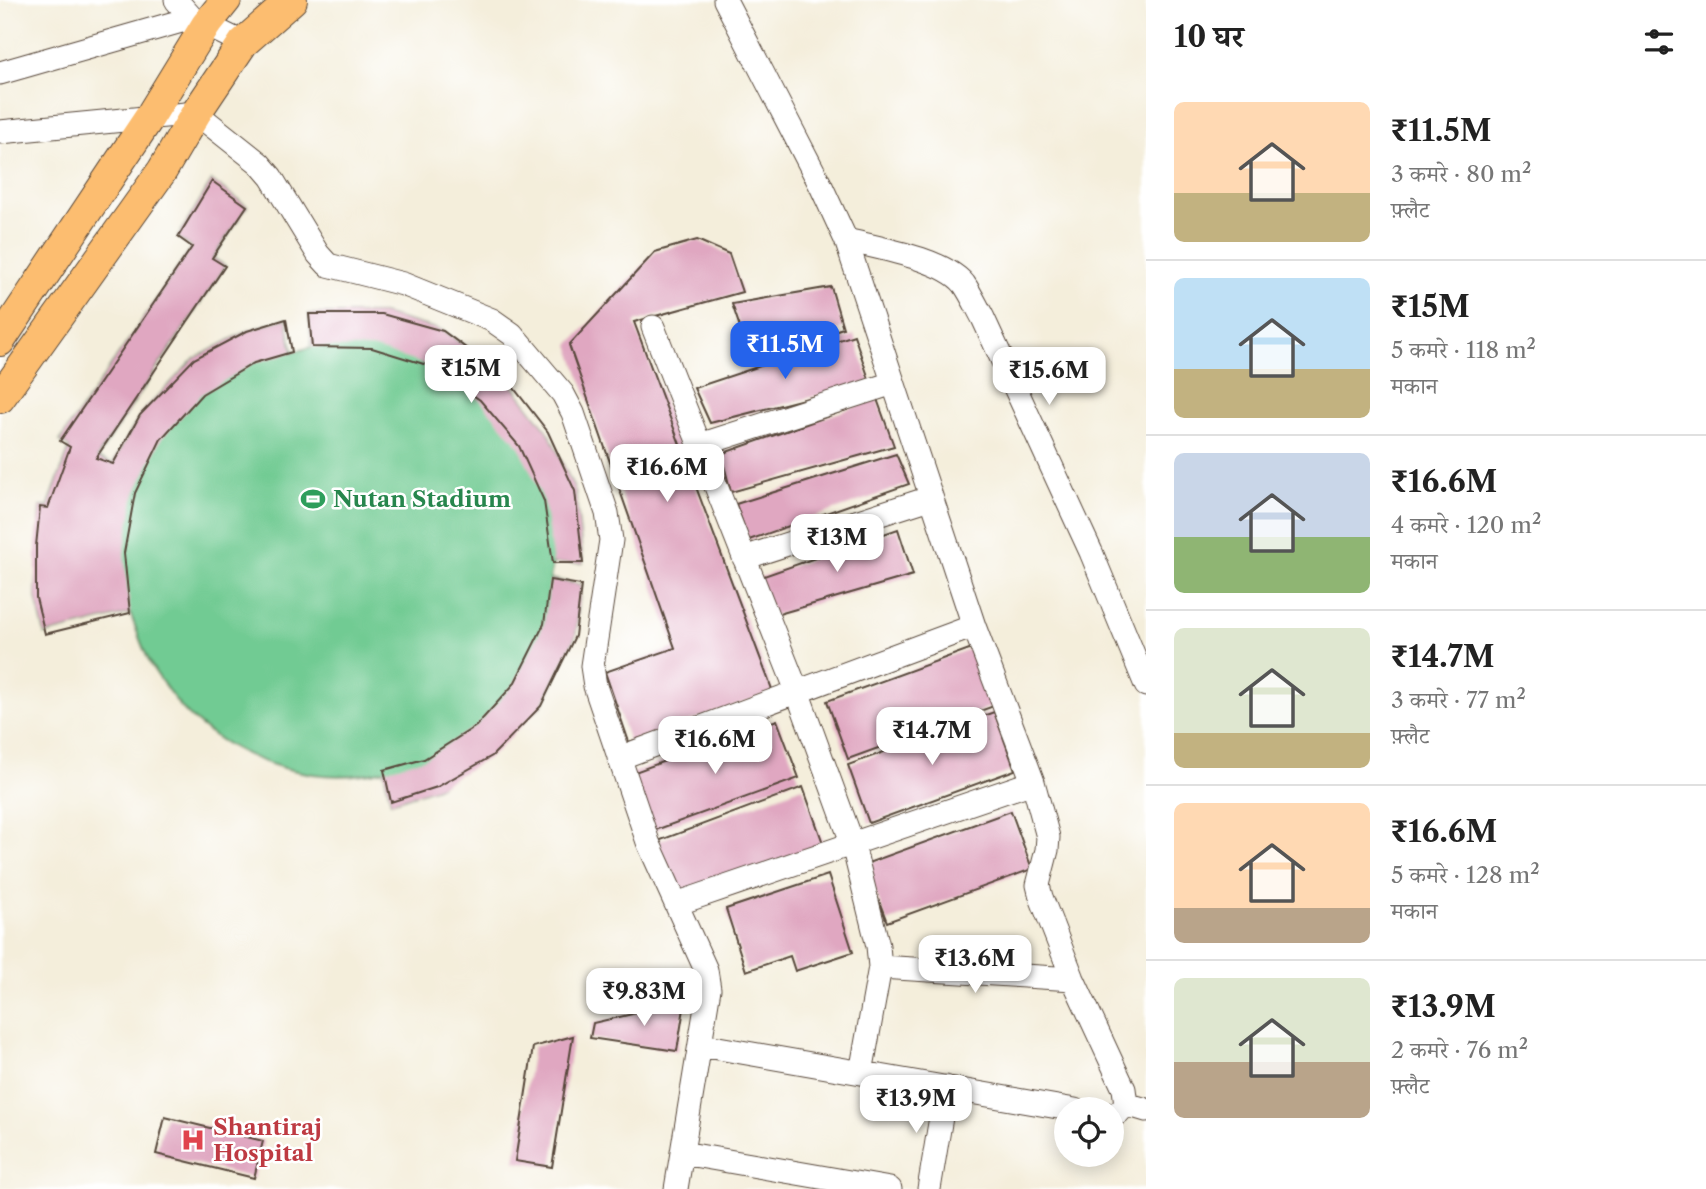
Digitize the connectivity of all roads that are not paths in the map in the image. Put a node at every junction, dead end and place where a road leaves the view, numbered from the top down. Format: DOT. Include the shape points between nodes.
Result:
graph roads {
  1 [pos="176,0"];
  2 [pos="226,0"];
  3 [pos="292,0"];
  4 [pos="725,0"];
  5 [pos="199,22"];
  6 [pos="243,43"];
  7 [pos="0,73"];
  8 [pos="196,113"];
  9 [pos="149,118"];
  10 [pos="0,132"];
  11 [pos="846,240"];
  12 [pos="653,327"];
  13 [pos="0,341"];
  14 [pos="893,383"];
  15 [pos="0,398"];
  16 [pos="700,445"];
  17 [pos="930,498"];
  18 [pos="744,558"];
  19 [pos="974,626"];
  20 [pos="1144,674"];
  21 [pos="797,691"];
  22 [pos="619,758"];
  23 [pos="1033,782"];
  24 [pos="853,845"];
  25 [pos="676,904"];
  26 [pos="880,967"];
  27 [pos="1073,979"];
  28 [pos="701,1045"];
  29 [pos="861,1073"];
  30 [pos="946,1087"];
  31 [pos="1054,1106"];
  32 [pos="1128,1109"];
  33 [pos="682,1153"];
  34 [pos="676,1189"];
  35 [pos="890,1189"];
  36 [pos="929,1189"];
  1 -- 5 [label="street"];
  2 -- 5 [label="main road"];
  3 -- 6 [label="main road"];
  4 -- 11 [label="street"];
  5 -- 6 [label="street"];
  5 -- 7 [label="street"];
  5 -- 9 [label="main road"];
  6 -- 8 [label="main road"];
  8 -- 9 [label="street"];
  8 -- 15 [label="main road" via="162,171"];
  8 -- 22 [label="street" via="259,163 328,265 402,284 492,320 512,334 563,394 607,513 611,540 592,666"];
  9 -- 10 [label="street"];
  9 -- 13 [label="main road"];
  11 -- 14 [label="street"];
  11 -- 20 [label="street" via="933,263 963,283 983,317"];
  12 -- 16 [label="street"];
  14 -- 16 [label="street"];
  14 -- 17 [label="street"];
  16 -- 18 [label="street"];
  17 -- 18 [label="street"];
  17 -- 19 [label="street"];
  18 -- 21 [label="street"];
  19 -- 21 [label="street"];
  19 -- 23 [label="street"];
  21 -- 22 [label="street"];
  21 -- 24 [label="street"];
  22 -- 25 [label="street" via="648,842"];
  23 -- 24 [label="street"];
  23 -- 27 [label="street" via="1048,837 1038,885"];
  24 -- 25 [label="street"];
  24 -- 26 [label="street"];
  25 -- 28 [label="street" via="706,970 709,989"];
  26 -- 27 [label="street"];
  26 -- 29 [label="street"];
  27 -- 32 [label="street" via="1124,1089"];
  28 -- 29 [label="street"];
  28 -- 33 [label="street"];
  29 -- 30 [label="street"];
  30 -- 31 [label="street"];
  30 -- 36 [label="street"];
  33 -- 34 [label="street"];
  33 -- 35 [label="street"];
}
